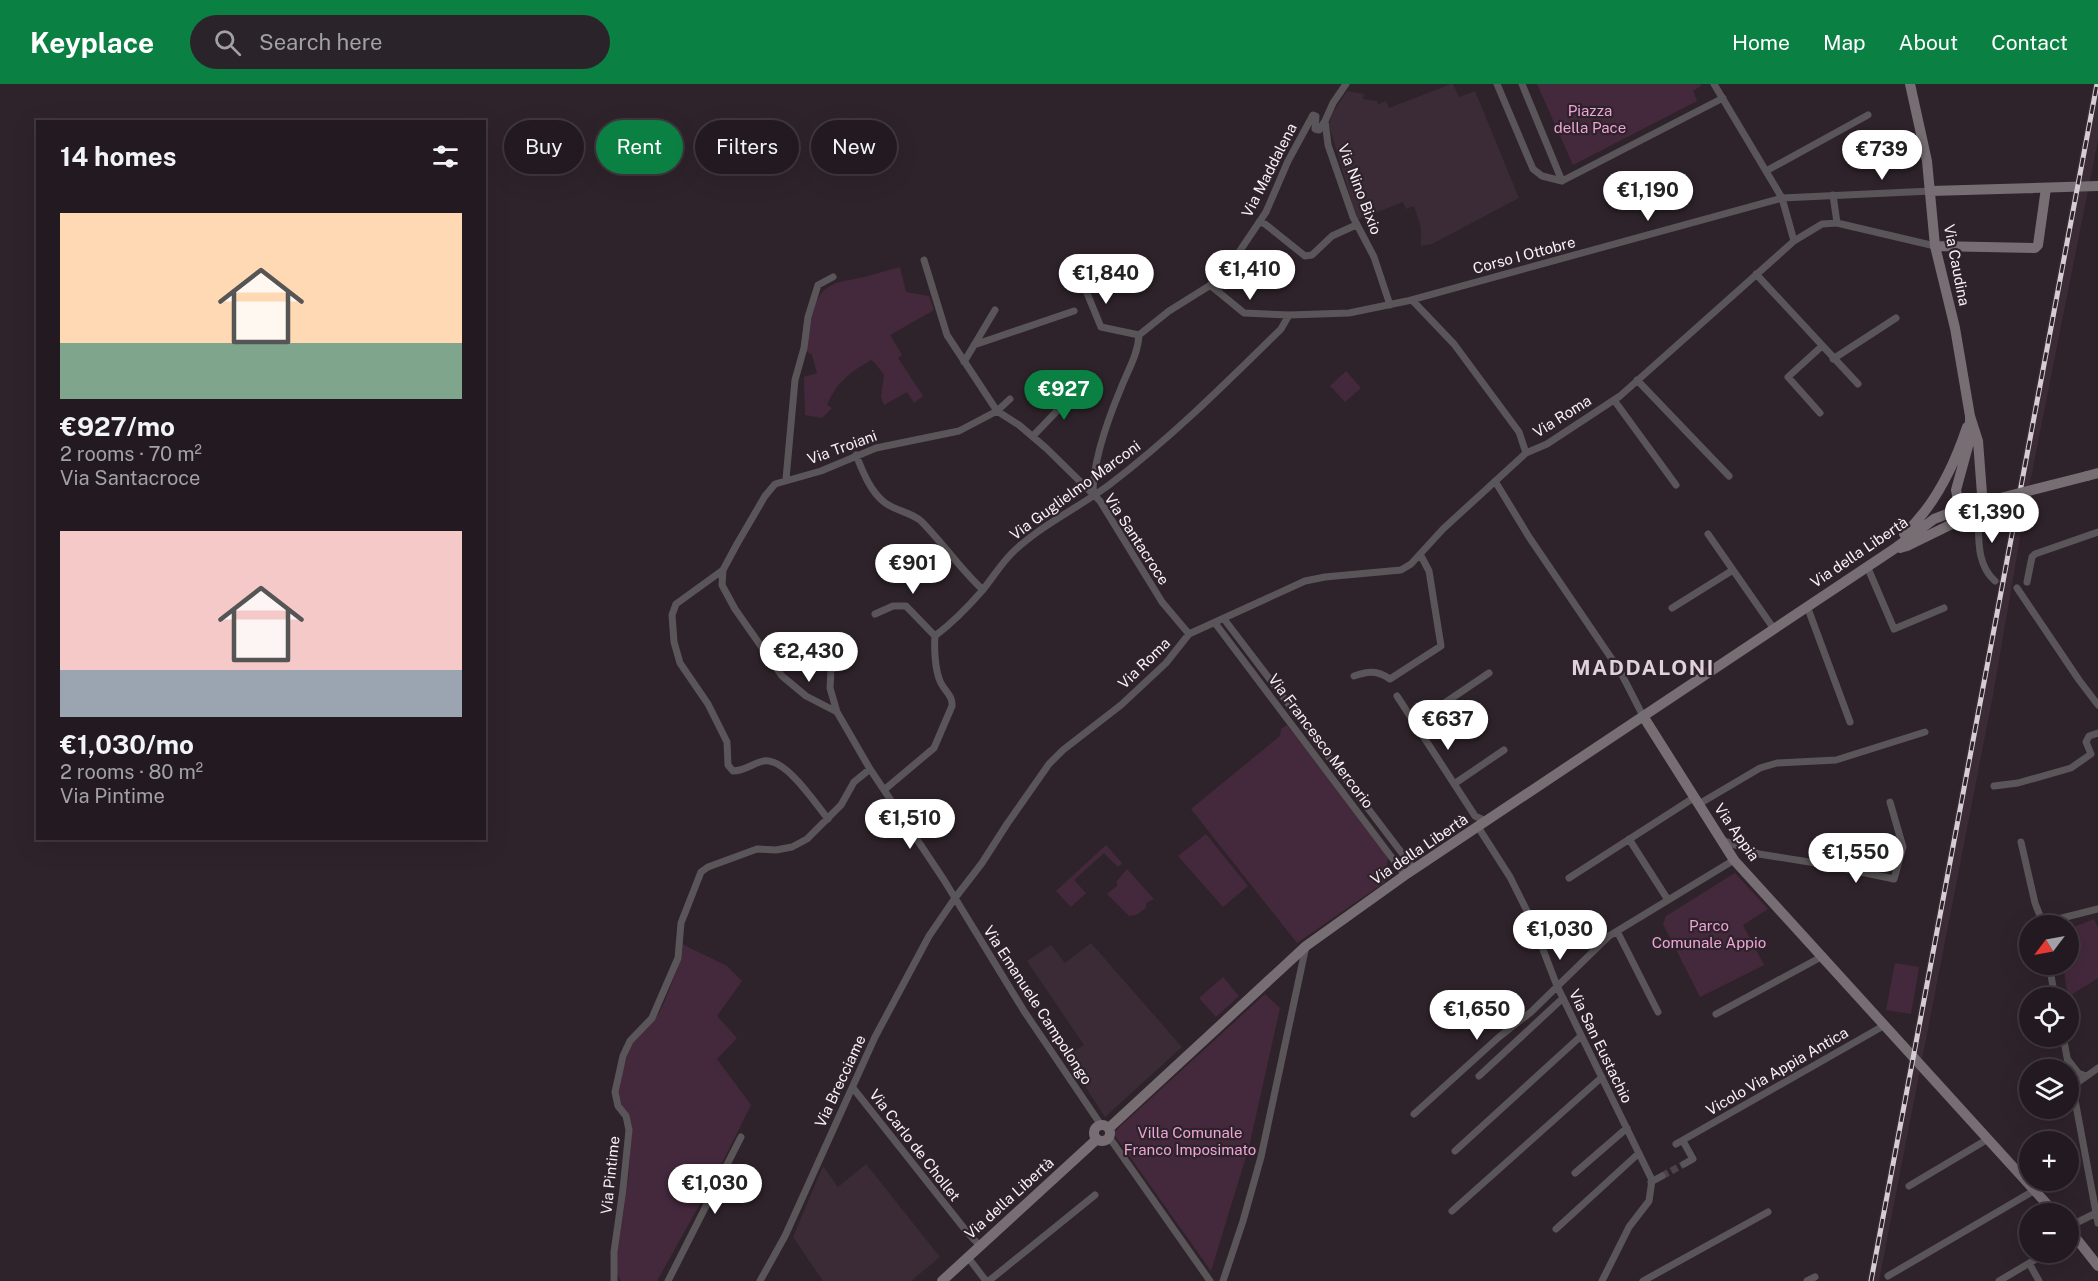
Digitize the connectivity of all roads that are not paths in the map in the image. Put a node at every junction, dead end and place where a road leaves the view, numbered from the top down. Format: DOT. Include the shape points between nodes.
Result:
graph roads {
  1 [pos="1346,84"];
  2 [pos="1497,84"];
  3 [pos="1522,84"];
  4 [pos="1714,84"];
  5 [pos="1910,84"];
  6 [pos="1722,98"];
  7 [pos="1868,115"];
  8 [pos="1325,122"];
  9 [pos="1766,171"];
  10 [pos="1562,181"];
  11 [pos="2098,186"];
  12 [pos="2046,188"];
  13 [pos="1931,191"];
  14 [pos="1833,195"];
  15 [pos="1782,198"];
  16 [pos="1259,222"];
  17 [pos="1837,223"];
  18 [pos="1356,225"];
  19 [pos="1794,241"];
  20 [pos="1935,246"];
  21 [pos="924,260"];
  22 [pos="1077,268"];
  23 [pos="1756,274"];
  24 [pos="833,277"];
  25 [pos="1210,285"];
  26 [pos="1412,300"];
  27 [pos="1390,305"];
  28 [pos="995,310"];
  29 [pos="1074,311"];
  30 [pos="1289,315"];
  31 [pos="1896,318"];
  32 [pos="1138,335"];
  33 [pos="974,345"];
  34 [pos="1822,346"];
  35 [pos="1833,359"];
  36 [pos="964,362"];
  37 [pos="1637,380"];
  38 [pos="1858,384"];
  39 [pos="1077,390"];
  40 [pos="1010,399"];
  41 [pos="1614,400"];
  42 [pos="997,411"];
  43 [pos="1820,412"];
  44 [pos="1970,417"];
  45 [pos="1033,436"];
  46 [pos="1526,453"];
  47 [pos="856,455"];
  48 [pos="2092,474"];
  49 [pos="1729,476"];
  50 [pos="786,479"];
  51 [pos="1495,481"];
  52 [pos="1676,484"];
  53 [pos="1093,496"];
  54 [pos="1965,507"];
  55 [pos="1978,514"];
  56 [pos="2098,532"];
  57 [pos="1708,534"];
  58 [pos="1894,549"];
  59 [pos="1420,554"];
  60 [pos="1867,566"];
  61 [pos="723,570"];
  62 [pos="1733,570"];
  63 [pos="1995,581"];
  64 [pos="2026,582"];
  65 [pos="2017,588"];
  66 [pos="983,590"];
  67 [pos="1807,606"];
  68 [pos="1672,608"];
  69 [pos="1944,608"];
  70 [pos="874,614"];
  71 [pos="1224,619"];
  72 [pos="1215,623"];
  73 [pos="1774,629"];
  74 [pos="1189,634"];
  75 [pos="935,636"];
  76 [pos="851,658"];
  77 [pos="1489,673"];
  78 [pos="1353,676"];
  79 [pos="1397,696"];
  80 [pos="2098,705"];
  81 [pos="837,712"];
  82 [pos="1643,716"];
  83 [pos="1850,722"];
  84 [pos="1414,723"];
  85 [pos="1925,732"];
  86 [pos="2098,733"];
  87 [pos="1504,750"];
  88 [pos="870,769"];
  89 [pos="1454,784"];
  90 [pos="1994,786"];
  91 [pos="884,790"];
  92 [pos="1697,800"];
  93 [pos="1890,802"];
  94 [pos="828,819"];
  95 [pos="1482,824"];
  96 [pos="1629,839"];
  97 [pos="1722,840"];
  98 [pos="2021,842"];
  99 [pos="1734,860"];
  100 [pos="1410,872"];
  101 [pos="1569,878"];
  102 [pos="955,898"];
  103 [pos="1668,900"];
  104 [pos="2098,909"];
  105 [pos="2040,915"];
  106 [pos="2074,915"];
  107 [pos="1617,931"];
  108 [pos="1306,946"];
  109 [pos="1822,956"];
  110 [pos="1557,986"];
  111 [pos="1563,998"];
  112 [pos="1658,1012"];
  113 [pos="1716,1014"];
  114 [pos="1885,1024"];
  115 [pos="1581,1036"];
  116 [pos="2065,1047"];
  117 [pos="2067,1058"];
  118 [pos="2098,1068"];
  119 [pos="1479,1076"];
  120 [pos="2086,1076"];
  121 [pos="1602,1077"];
  122 [pos="2079,1081"];
  123 [pos="853,1088"];
  124 [pos="1414,1114"];
  125 [pos="2079,1119"];
  126 [pos="1627,1128"];
  127 [pos="1106,1130"];
  128 [pos="741,1137"];
  129 [pos="1988,1139"];
  130 [pos="1455,1151"];
  131 [pos="1639,1153"];
  132 [pos="1684,1164"];
  133 [pos="1575,1173"];
  134 [pos="2019,1173"];
  135 [pos="1662,1176"];
  136 [pos="1652,1182"];
  137 [pos="1909,1186"];
  138 [pos="2033,1191"];
  139 [pos="2036,1191"];
  140 [pos="1095,1195"];
  141 [pos="2046,1203"];
  142 [pos="1452,1211"];
  143 [pos="1768,1212"];
  144 [pos="2096,1213"];
  145 [pos="2098,1223"];
  146 [pos="2079,1226"];
  147 [pos="1556,1229"];
  148 [pos="2079,1244"];
  149 [pos="979,1245"];
  150 [pos="967,1256"];
  151 [pos="2029,1263"];
  152 [pos="2098,1266"];
  153 [pos="1888,1276"];
  154 [pos="1815,1277"];
  155 [pos="614,1281"];
  156 [pos="668,1281"];
  157 [pos="760,1281"];
  158 [pos="942,1281"];
  159 [pos="1210,1281"];
  160 [pos="1223,1281"];
  161 [pos="1602,1281"];
  162 [pos="1643,1281"];
  163 [pos="1807,1281"];
  164 [pos="1999,1281"];
  165 [pos="2039,1281"];
  1 -- 8 [label="street"];
  2 -- 10 [label="street" via="1533,169 1542,176"];
  3 -- 10 [label="street"];
  4 -- 6 [label="street"];
  5 -- 13 [label="main road, Via Caudina"];
  6 -- 9 [label="street"];
  6 -- 10 [label="street"];
  7 -- 9 [label="street"];
  8 -- 16 [label="street, Via Maddalena" via="1319,130 1315,129 1313,115"];
  8 -- 18 [label="street, Via Nino Bixio" via="1328,145"];
  9 -- 15 [label="street"];
  11 -- 12 [label="main road"];
  12 -- 13 [label="main road"];
  12 -- 20 [label="main road" via="2035,248"];
  13 -- 14 [label="street, Corso I Ottobre"];
  13 -- 20 [label="main road, Via Caudina"];
  14 -- 15 [label="street, Corso I Ottobre"];
  14 -- 17 [label="street"];
  15 -- 19 [label="street"];
  15 -- 26 [label="street, Corso I Ottobre"];
  16 -- 18 [label="street" via="1305,256 1312,255 1332,236"];
  16 -- 25 [label="street, Via Maddalena" via="1233,261"];
  17 -- 19 [label="street, Via Roma" via="1822,224"];
  17 -- 20 [label="street"];
  18 -- 27 [label="street, Via Nino Bixio" via="1374,257"];
  19 -- 23 [label="street, Via Roma"];
  20 -- 44 [label="main road, Via Caudina" via="1955,328"];
  21 -- 36 [label="street, Via Santacroce" via="948,336"];
  22 -- 32 [label="street" via="1101,327"];
  23 -- 34 [label="street"];
  23 -- 37 [label="street, Via Roma"];
  24 -- 50 [label="street" via="818,285 808,317 795,380"];
  25 -- 30 [label="street, Corso I Ottobre" via="1244,313"];
  25 -- 32 [label="street, Via Maddalena"];
  26 -- 27 [label="street, Corso I Ottobre"];
  26 -- 46 [label="street" via="1454,344 1519,432"];
  27 -- 30 [label="street, Corso I Ottobre"];
  28 -- 33 [label="street"];
  29 -- 33 [label="street"];
  30 -- 53 [label="street, Via Guglielmo Marconi" via="1281,329 1170,437"];
  31 -- 35 [label="street"];
  32 -- 53 [label="street" via="1138,347 1092,478"];
  33 -- 36 [label="street"];
  34 -- 35 [label="street"];
  34 -- 43 [label="street" via="1788,377"];
  35 -- 38 [label="street"];
  36 -- 42 [label="street, Via Santacroce"];
  37 -- 41 [label="street, Via Roma"];
  37 -- 49 [label="street"];
  39 -- 45 [label="street"];
  40 -- 42 [label="street, Via Troiani"];
  41 -- 46 [label="street, Via Roma" via="1547,444"];
  41 -- 52 [label="street, Via Roma"];
  42 -- 45 [label="street, Via Santacroce"];
  42 -- 47 [label="street, Via Troiani" via="959,431"];
  44 -- 54 [label="main road" via="1970,439 1956,490"];
  44 -- 55 [label="main road" via="1979,452 1983,507"];
  44 -- 58 [label="main road" via="1951,470 1926,510"];
  45 -- 53 [label="street, Via Santacroce"];
  46 -- 51 [label="street, Via Roma"];
  47 -- 50 [label="street, Via Troiani" via="821,471"];
  47 -- 66 [label="street" via="874,491 885,502 920,519"];
  48 -- 54 [label="main road, Via della Libertà, bridge"];
  50 -- 61 [label="street, Via Troiani" via="775,484 765,496"];
  51 -- 59 [label="street, Via Roma"];
  51 -- 82 [label="street, Via Appia" via="1620,671"];
  53 -- 66 [label="street, Via Guglielmo Marconi" via="1021,545 999,566"];
  53 -- 74 [label="street, Via Santacroce" via="1100,501 1162,602"];
  54 -- 58 [label="main road, Via della Libertà" via="1934,519"];
  55 -- 58 [label="main road"];
  55 -- 63 [label="street" via="1981,561"];
  56 -- 64 [label="street" via="2035,554"];
  57 -- 62 [label="street"];
  58 -- 60 [label="main road, Via della Libertà"];
  59 -- 71 [label="street, Via Roma" via="1401,570 1305,581"];
  59 -- 78 [label="street" via="1429,570 1441,646 1390,679 1370,671"];
  60 -- 67 [label="main road, Via della Libertà"];
  60 -- 69 [label="street" via="1894,629"];
  61 -- 81 [label="street" via="725,594 782,675 806,696"];
  61 -- 94 [label="street" via="676,604 672,615 680,663 708,704 727,742 728,765 733,771 765,761 781,766"];
  62 -- 68 [label="street"];
  62 -- 73 [label="street"];
  65 -- 80 [label="street"];
  66 -- 75 [label="street, Via Guglielmo Marconi"];
  67 -- 73 [label="main road, Via della Libertà"];
  67 -- 83 [label="street"];
  70 -- 75 [label="street" via="893,606 906,606"];
  71 -- 72 [label="street, Via Roma"];
  71 -- 100 [label="street, Via Francesco Mercorio"];
  72 -- 74 [label="street, Via Roma"];
  72 -- 100 [label="street, Via Francesco Mercorio"];
  73 -- 82 [label="main road, Via della Libertà"];
  74 -- 102 [label="street, Via Roma" via="1166,663 1121,705 1049,764"];
  75 -- 91 [label="street" via="940,682 952,699 952,706 934,748"];
  76 -- 81 [label="street, Via Emanuele Campolongo" via="831,670 830,688"];
  77 -- 84 [label="street"];
  79 -- 84 [label="street"];
  81 -- 88 [label="street, Via Emanuele Campolongo"];
  82 -- 92 [label="main road, Via Appia"];
  82 -- 95 [label="main road, Via della Libertà"];
  84 -- 89 [label="street"];
  85 -- 92 [label="street" via="1836,760 1777,763 1760,768"];
  86 -- 90 [label="street" via="2086,742 2091,754 2071,768"];
  87 -- 89 [label="street"];
  88 -- 91 [label="street, Via Emanuele Campolongo"];
  88 -- 94 [label="street, Via Pintime" via="854,782"];
  89 -- 95 [label="street"];
  91 -- 102 [label="street, Via Emanuele Campolongo"];
  92 -- 96 [label="street"];
  92 -- 97 [label="main road, Via Appia"];
  93 -- 97 [label="street" via="1903,848 1894,879 1759,854"];
  94 -- 155 [label="street, Via Pintime" via="792,847 757,849 701,872 681,922 678,958 652,1018 630,1041 615,1092 629,1130"];
  95 -- 100 [label="main road, Via della Libertà"];
  95 -- 110 [label="street" via="1527,911"];
  96 -- 101 [label="street"];
  96 -- 103 [label="street"];
  97 -- 99 [label="main road, Via Appia"];
  98 -- 105 [label="street"];
  99 -- 103 [label="street, Via San Eustachio"];
  99 -- 109 [label="main road, Via Appia"];
  100 -- 108 [label="main road, Via della Libertà"];
  102 -- 123 [label="street, Via Brecciame" via="928,936 900,988"];
  102 -- 127 [label="street, Via Emanuele Campolongo" via="1024,1011"];
  103 -- 107 [label="street, Via San Eustachio"];
  104 -- 106 [label="street"];
  107 -- 110 [label="street, Via San Eustachio"];
  107 -- 112 [label="street"];
  108 -- 127 [label="main road, Via della Libertà"];
  108 -- 160 [label="street" via="1261,1157"];
  109 -- 113 [label="street"];
  109 -- 114 [label="main road, Via Appia"];
  110 -- 111 [label="street, Via San Eustachio"];
  110 -- 124 [label="street"];
  111 -- 115 [label="street, Via San Eustachio"];
  111 -- 119 [label="street"];
  114 -- 129 [label="main road, Via Appia"];
  114 -- 132 [label="street, Vicolo Via Appia Antica" via="1679,1142 1693,1159"];
  115 -- 121 [label="street, Via San Eustachio"];
  115 -- 130 [label="street"];
  116 -- 117 [label="street"];
  117 -- 120 [label="street" via="2078,1073"];
  118 -- 120 [label="street"];
  120 -- 122 [label="street"];
  121 -- 126 [label="street, Via San Eustachio"];
  121 -- 142 [label="street"];
  123 -- 149 [label="street, Via Carlo de Chollet"];
  123 -- 157 [label="street, Via Brecciame"];
  125 -- 144 [label="street"];
  126 -- 131 [label="street, Via San Eustachio"];
  126 -- 133 [label="street"];
  127 -- 149 [label="main road, Via della Libertà" via="1094,1130 1097,1139"];
  127 -- 159 [label="street, Via Emanuele Campolongo"];
  128 -- 156 [label="street"];
  129 -- 134 [label="main road, Via Appia"];
  129 -- 137 [label="street"];
  131 -- 136 [label="street, Via San Eustachio"];
  131 -- 147 [label="street"];
  135 -- 136 [label="street"];
  136 -- 161 [label="street" via="1649,1201 1629,1227"];
  138 -- 153 [label="street"];
  139 -- 141 [label="main road, Via Appia"];
  140 -- 150 [label="street" via="990,1280 982,1277"];
  143 -- 162 [label="street"];
  144 -- 145 [label="street"];
  144 -- 146 [label="street"];
  148 -- 152 [label="main road"];
  149 -- 150 [label="main road, Via della Libertà"];
  150 -- 158 [label="main road, Via della Libertà"];
  151 -- 164 [label="street"];
  151 -- 165 [label="street"];
  154 -- 163 [label="street"];
}
